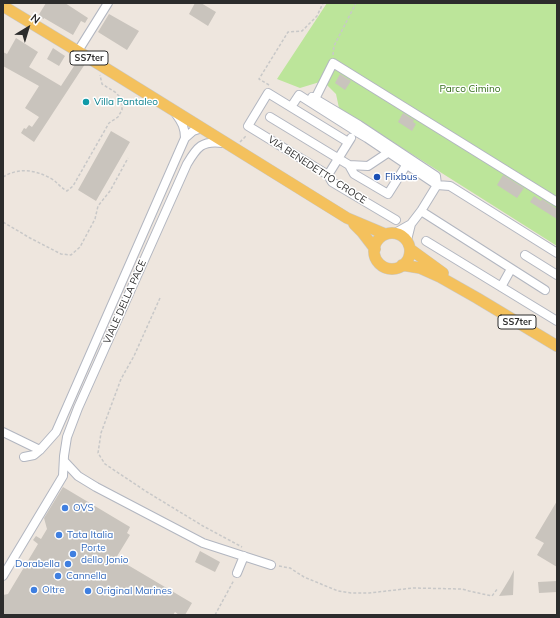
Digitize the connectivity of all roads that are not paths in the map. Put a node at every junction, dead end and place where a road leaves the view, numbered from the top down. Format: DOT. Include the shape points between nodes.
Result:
graph roads {
  1 [pos="108,3"];
  2 [pos="4,6"];
  3 [pos="78,51"];
  4 [pos="299,95"];
  5 [pos="315,99"];
  6 [pos="291,107"];
  7 [pos="173,110"];
  8 [pos="270,117"];
  9 [pos="202,128"];
  10 [pos="355,131"];
  11 [pos="185,138"];
  12 [pos="348,142"];
  13 [pos="230,146"];
  14 [pos="389,152"];
  15 [pos="338,159"];
  16 [pos="407,164"];
  17 [pos="349,165"];
  18 [pos="328,175"];
  19 [pos="437,185"];
  20 [pos="557,202"];
  21 [pos="421,211"];
  22 [pos="347,218"];
  23 [pos="396,220"];
  24 [pos="411,224"];
  25 [pos="390,234"];
  26 [pos="426,241"];
  27 [pos="408,245"];
  28 [pos="375,249"];
  29 [pos="557,253"];
  30 [pos="525,255"];
  31 [pos="402,265"];
  32 [pos="511,269"];
  33 [pos="557,275"];
  34 [pos="501,287"];
  35 [pos="545,290"];
  36 [pos="477,298"];
  37 [pos="557,321"];
  38 [pos="557,346"];
  39 [pos="3,432"];
  40 [pos="40,450"];
  41 [pos="24,457"];
  42 [pos="64,462"];
  43 [pos="244,556"];
  44 [pos="272,565"];
  45 [pos="237,573"];
  46 [pos="3,576"];
  1 -- 3 [label="street"];
  2 -- 3 [label="main road, SS7ter"];
  3 -- 7 [label="main road, SS7ter"];
  4 -- 5 [label="street" via="302,91"];
  4 -- 6 [label="street"];
  4 -- 10 [label="street"];
  5 -- 19 [label="street" via="436,176"];
  5 -- 20 [label="street" via="333,63"];
  6 -- 12 [label="street"];
  6 -- 18 [label="street, VIA BENEDETTO CROCE" via="268,93 248,126"];
  7 -- 9 [label="main road, SS7ter"];
  7 -- 11 [label="street" via="181,120"];
  8 -- 15 [label="street"];
  9 -- 11 [label="street"];
  9 -- 13 [label="main road, SS7ter"];
  10 -- 12 [label="street"];
  10 -- 14 [label="street"];
  11 -- 40 [label="street, VIALE DELLA PACE" via="56,432"];
  12 -- 15 [label="street"];
  13 -- 22 [label="main road, SS7ter"];
  13 -- 42 [label="street, VIALE DELLA PACE" via="215,142 205,143 192,154 78,408 67,438"];
  14 -- 16 [label="street"];
  14 -- 17 [label="street" via="368,166"];
  15 -- 17 [label="street"];
  15 -- 18 [label="street"];
  16 -- 17 [label="street" via="388,194 354,174"];
  16 -- 19 [label="street"];
  18 -- 23 [label="street, VIA BENEDETTO CROCE" via="332,182"];
  19 -- 21 [label="street"];
  19 -- 29 [label="street" via="450,186"];
  21 -- 24 [label="street"];
  21 -- 32 [label="street"];
  22 -- 25 [label="main road"];
  22 -- 28 [label="main road"];
  24 -- 25 [label="street"];
  24 -- 27 [label="street"];
  25 -- 27 [label="main road" via="404,237"];
  25 -- 28 [label="main road" via="378,240"];
  26 -- 34 [label="street"];
  27 -- 31 [label="main road" via="408,258"];
  27 -- 36 [label="main road"];
  28 -- 31 [label="main road" via="377,260 386,267 397,268"];
  30 -- 33 [label="street"];
  31 -- 36 [label="main road" via="420,268"];
  32 -- 34 [label="street"];
  32 -- 35 [label="street"];
  34 -- 37 [label="street"];
  36 -- 38 [label="main road, SS7ter"];
  39 -- 40 [label="street"];
  40 -- 41 [label="street, VIALE DELLA PACE" via="34,456"];
  42 -- 43 [label="street" via="78,476 96,487 203,543"];
  42 -- 46 [label="street, VIALE DELLA PACE" via="63,476"];
  43 -- 44 [label="street"];
  43 -- 45 [label="street"];
}
